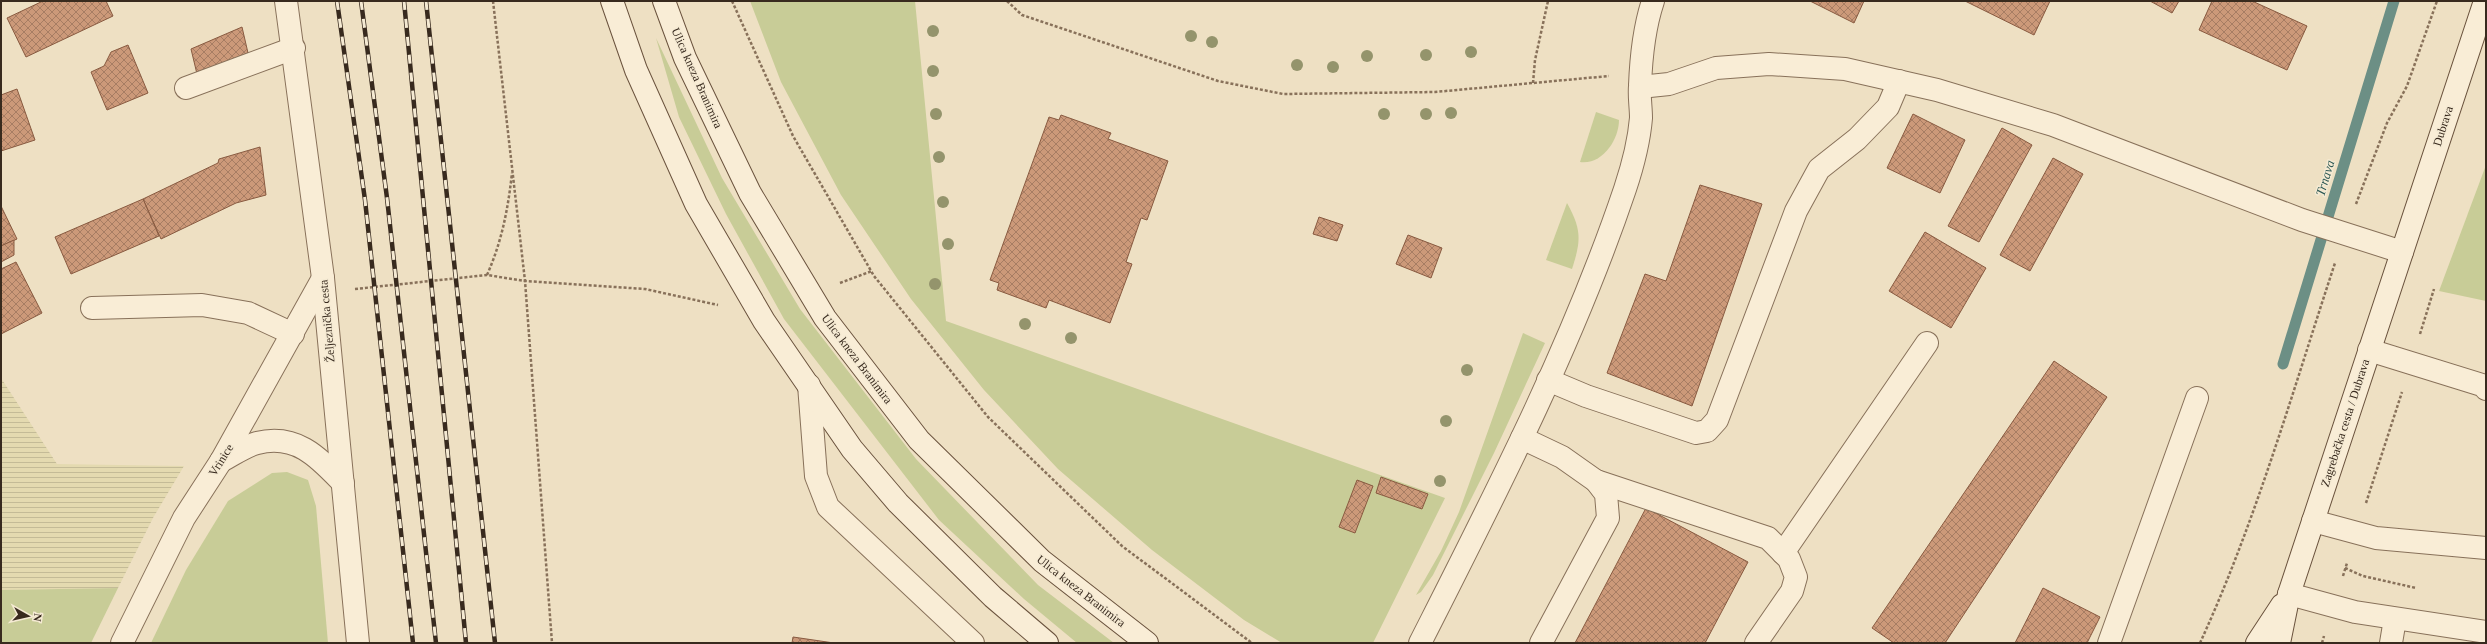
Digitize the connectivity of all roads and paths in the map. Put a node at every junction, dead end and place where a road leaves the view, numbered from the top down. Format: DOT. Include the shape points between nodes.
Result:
graph roads {
  1 [pos="286,1"];
  2 [pos="493,1"];
  3 [pos="612,1"];
  4 [pos="664,1"];
  5 [pos="732,1"];
  6 [pos="1007,1"];
  7 [pos="1548,1"];
  8 [pos="1653,1"];
  9 [pos="2437,1"];
  10 [pos="2485,1"];
  11 [pos="294,48"];
  12 [pos="1640,80"];
  13 [pos="1899,81"];
  14 [pos="1533,83"];
  15 [pos="186,88"];
  16 [pos="512,168"];
  17 [pos="2353,211"];
  18 [pos="2402,252"];
  19 [pos="2338,255"];
  20 [pos="872,271"];
  21 [pos="487,274"];
  22 [pos="525,281"];
  23 [pos="324,285"];
  24 [pos="2434,289"];
  25 [pos="810,293"];
  26 [pos="755,306"];
  27 [pos="92,308"];
  28 [pos="2422,330"];
  29 [pos="293,334"];
  30 [pos="1928,343"];
  31 [pos="2369,350"];
  32 [pos="1548,380"];
  33 [pos="809,385"];
  34 [pos="2403,388"];
  35 [pos="2486,389"];
  36 [pos="2197,398"];
  37 [pos="1522,438"];
  38 [pos="222,461"];
  39 [pos="1596,481"];
  40 [pos="343,483"];
  41 [pos="2366,504"];
  42 [pos="2313,521"];
  43 [pos="2486,548"];
  44 [pos="1783,553"];
  45 [pos="2345,568"];
  46 [pos="2422,589"];
  47 [pos="2289,594"];
  48 [pos="2395,619"];
  49 [pos="2486,632"];
  50 [pos="2323,639"];
  51 [pos="122,643"];
  52 [pos="358,643"];
  53 [pos="552,643"];
  54 [pos="973,643"];
  55 [pos="1047,643"];
  56 [pos="1147,643"];
  57 [pos="1252,643"];
  58 [pos="1420,643"];
  59 [pos="1541,643"];
  60 [pos="1756,643"];
  61 [pos="2109,643"];
  62 [pos="2200,643"];
  63 [pos="2257,643"];
  64 [pos="2279,643"];
  65 [pos="2322,643"];
  66 [pos="2391,643"];
  1 -- 11 [label="street, Željeznička cesta"];
  2 -- 16 [label="path"];
  3 -- 26 [label="street" via="636,70 696,204"];
  4 -- 25 [label="street, Ulica kneza Branimira" via="685,58 750,193"];
  5 -- 20 [label="path" via="793,136"];
  6 -- 14 [label="path" via="1029,18 1218,81 1283,94 1435,92"];
  7 -- 14 [label="path" via="1535,60"];
  8 -- 12 [label="street" via="1642,50"];
  9 -- 17 [label="path" via="2413,72 2387,123"];
  10 -- 18 [label="street, Dubrava"];
  11 -- 15 [label="street"];
  11 -- 23 [label="street, Željeznička cesta"];
  12 -- 13 [label="street" via="1669,84 1716,68 1769,64 1845,68"];
  12 -- 14 [label="path"];
  12 -- 32 [label="street" via="1641,117 1636,153 1625,189"];
  13 -- 18 [label="street" via="2053,125 2302,220"];
  13 -- 32 [label="street" via="1888,107 1857,138 1819,169 1796,211 1717,420 1707,431 1696,433 1586,396"];
  16 -- 21 [label="path" via="507,214 498,251"];
  16 -- 22 [label="path"];
  18 -- 31 [label="street, Zagrebačka cesta / Dubrava"];
  19 -- 62 [label="path" via="2226,587"];
  20 -- 25 [label="path"];
  20 -- 57 [label="path" via="988,417 1122,546"];
  21 -- 22 [label="path"];
  21 -- 23 [label="path"];
  22 -- 26 [label="path" via="645,289 714,305"];
  22 -- 53 [label="path"];
  23 -- 29 [label="street, Vrinice"];
  23 -- 40 [label="street, Željeznička cesta"];
  24 -- 28 [label="path"];
  25 -- 56 [label="street, Ulica kneza Branimira" via="825,318 919,440 1042,561"];
  26 -- 33 [label="street"];
  27 -- 29 [label="street" via="202,305 248,313"];
  29 -- 38 [label="street, Vrinice"];
  30 -- 44 [label="street"];
  31 -- 35 [label="street" via="2485,386"];
  31 -- 42 [label="street, Zagrebačka cesta / Dubrava"];
  32 -- 37 [label="street"];
  33 -- 54 [label="street" via="816,476 828,507"];
  33 -- 55 [label="street" via="852,449 898,503 993,597"];
  34 -- 41 [label="path"];
  36 -- 61 [label="street"];
  37 -- 39 [label="street" via="1562,457"];
  37 -- 58 [label="street"];
  38 -- 40 [label="street" via="256,443 278,441 315,454"];
  38 -- 51 [label="street, Vrinice" via="184,518"];
  39 -- 44 [label="street" via="1768,538"];
  39 -- 59 [label="street" via="1606,494 1608,518"];
  40 -- 52 [label="street, Željeznička cesta"];
  42 -- 43 [label="street" via="2376,538"];
  42 -- 47 [label="street, Zagrebačka cesta / Dubrava"];
  44 -- 60 [label="street" via="1789,559 1796,576 1792,591"];
  45 -- 46 [label="path" via="2363,576"];
  47 -- 48 [label="street" via="2355,612"];
  47 -- 63 [label="street"];
  47 -- 64 [label="street"];
  48 -- 49 [label="street"];
  48 -- 66 [label="street"];
  50 -- 65 [label="path"];
}
